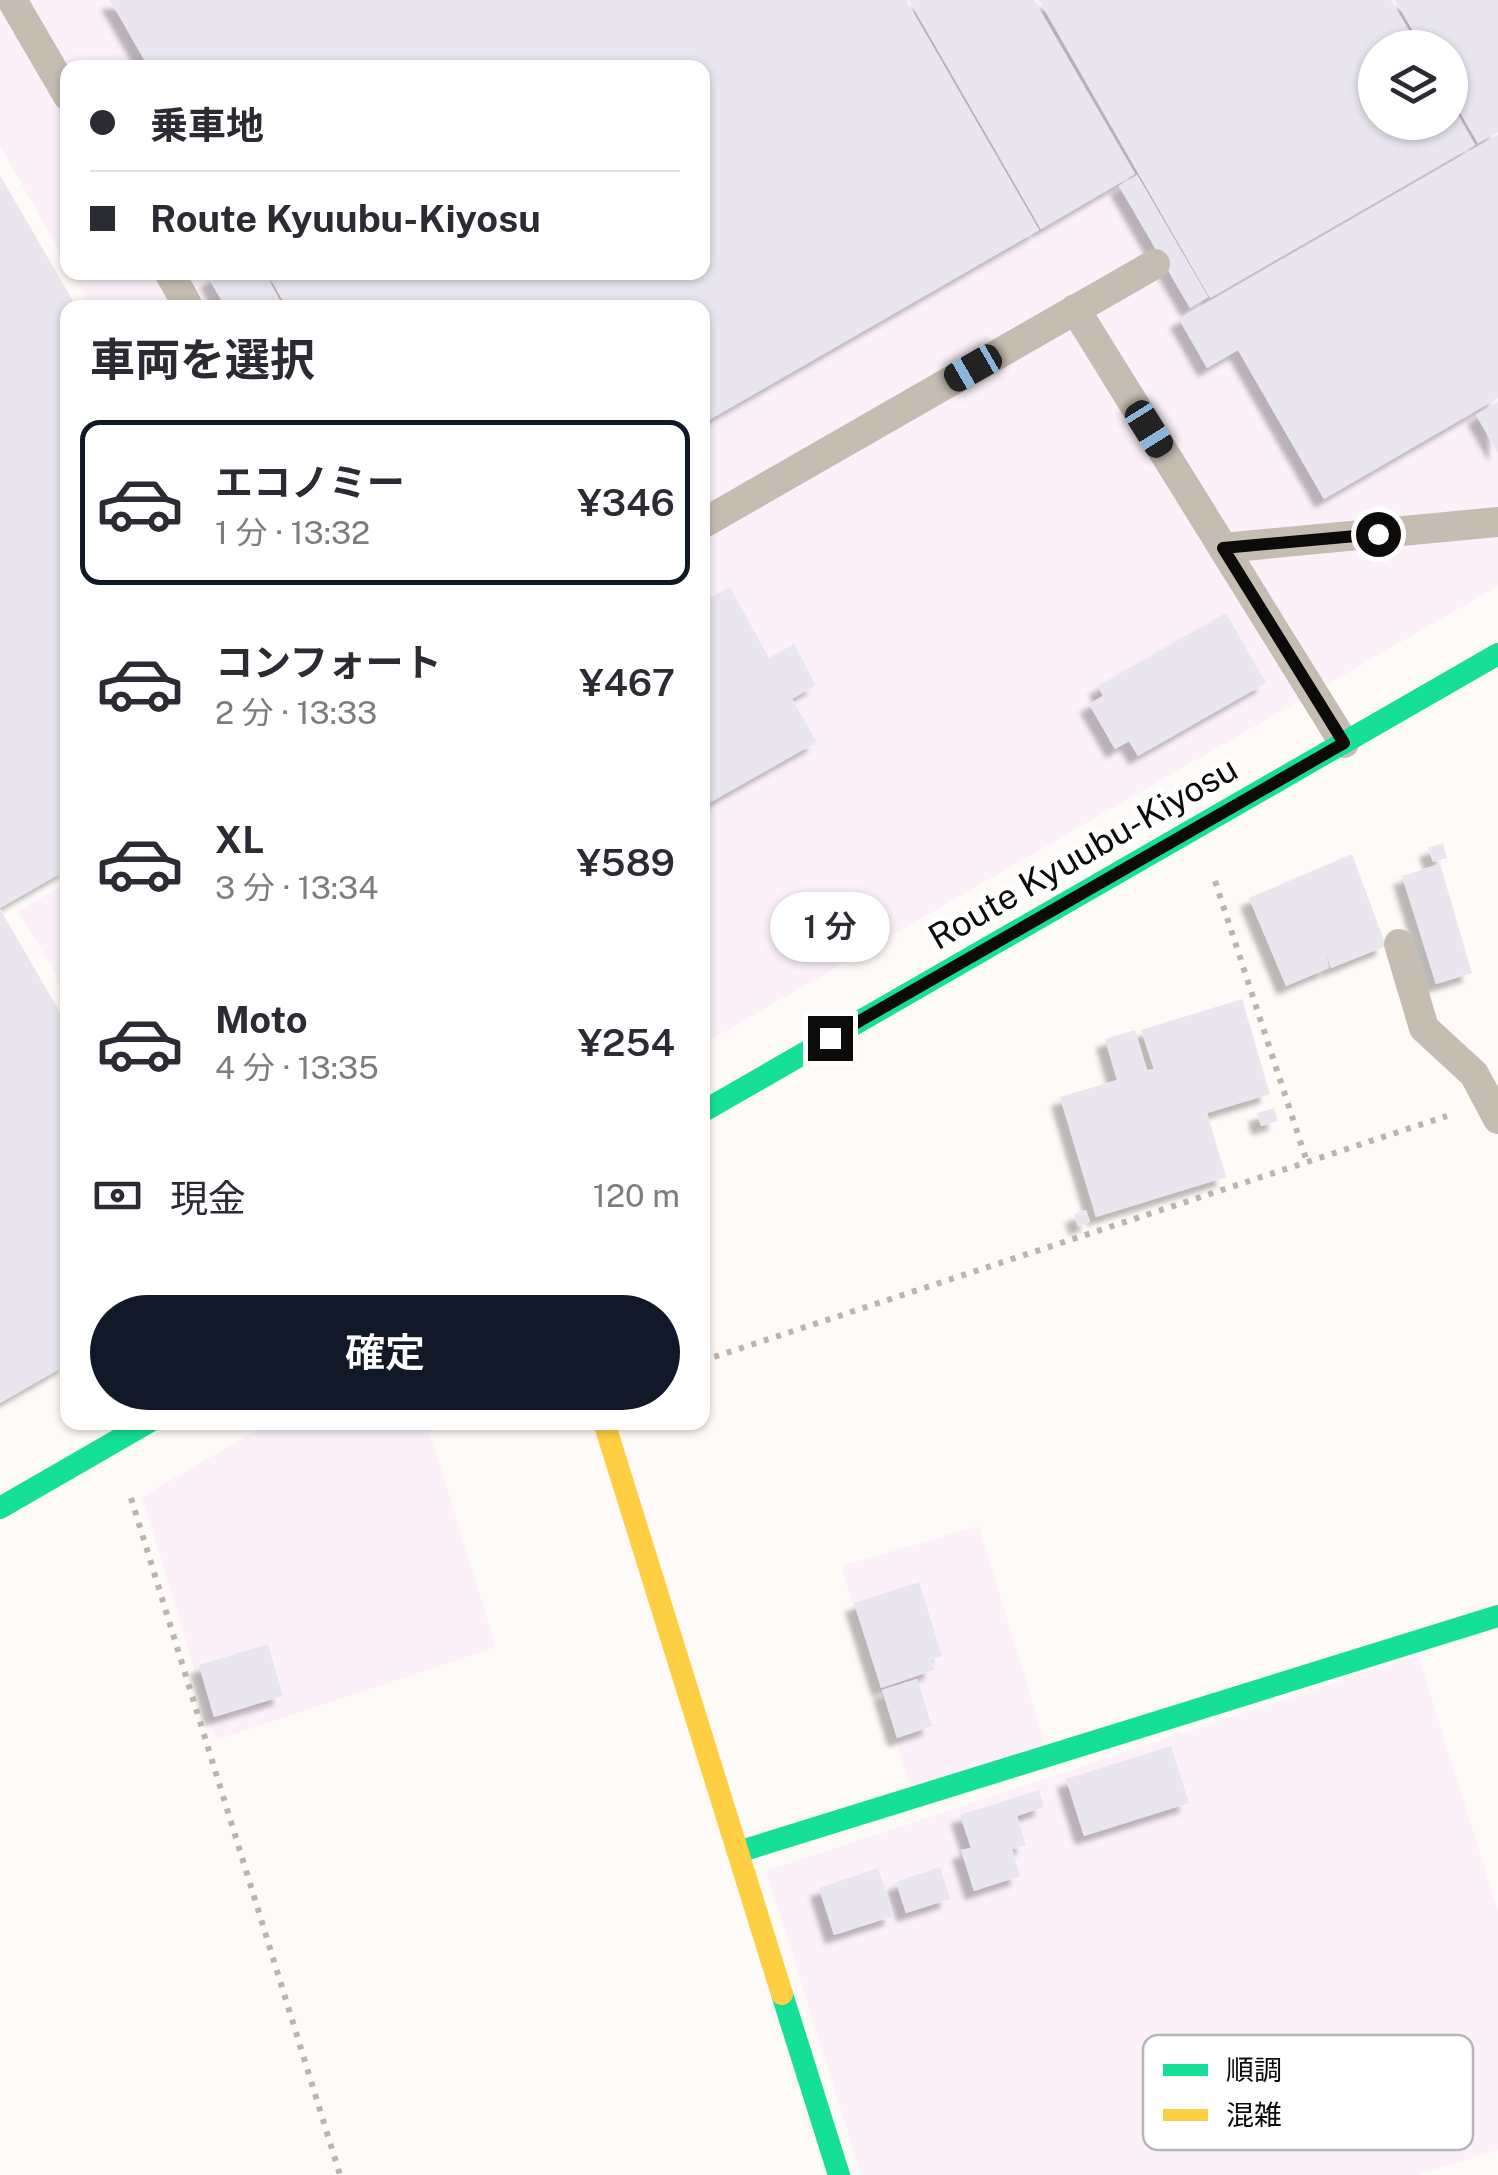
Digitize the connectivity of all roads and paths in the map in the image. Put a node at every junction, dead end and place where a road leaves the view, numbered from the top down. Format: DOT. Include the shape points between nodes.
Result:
graph roads {
  1 [pos="12,0"];
  2 [pos="60,82"];
  3 [pos="1154,264"];
  4 [pos="1075,310"];
  5 [pos="710,519"];
  6 [pos="1498,522"];
  7 [pos="1223,548"];
  8 [pos="1498,654"];
  9 [pos="1344,743"];
  10 [pos="1198,827"];
  11 [pos="1399,944"];
  12 [pos="710,1107"];
  13 [pos="1495,1110"];
  14 [pos="1308,1165"];
  15 [pos="710,1359"];
  16 [pos="136,1430"];
  17 [pos="606,1430"];
  18 [pos="114,1442"];
  19 [pos="0,1508"];
  20 [pos="1498,1616"];
  21 [pos="738,1852"];
  22 [pos="340,2175"];
  23 [pos="838,2175"];
  1 -- 2 [label="lane"];
  3 -- 4 [label="lane"];
  4 -- 5 [label="lane"];
  4 -- 7 [label="lane"];
  6 -- 7 [label="lane"];
  7 -- 9 [label="lane"];
  8 -- 9 [label="street, Route Kyuubu-Kiyosu"];
  9 -- 10 [label="street, Route Kyuubu-Kiyosu"];
  10 -- 12 [label="street, Route Kyuubu-Kiyosu"];
  10 -- 14 [label="path"];
  11 -- 13 [label="lane" via="1424,1028 1474,1074"];
  13 -- 14 [label="path"];
  14 -- 15 [label="path"];
  16 -- 18 [label="street"];
  17 -- 21 [label="street"];
  18 -- 19 [label="street"];
  18 -- 22 [label="path"];
  20 -- 21 [label="street"];
  21 -- 23 [label="street"];
}
